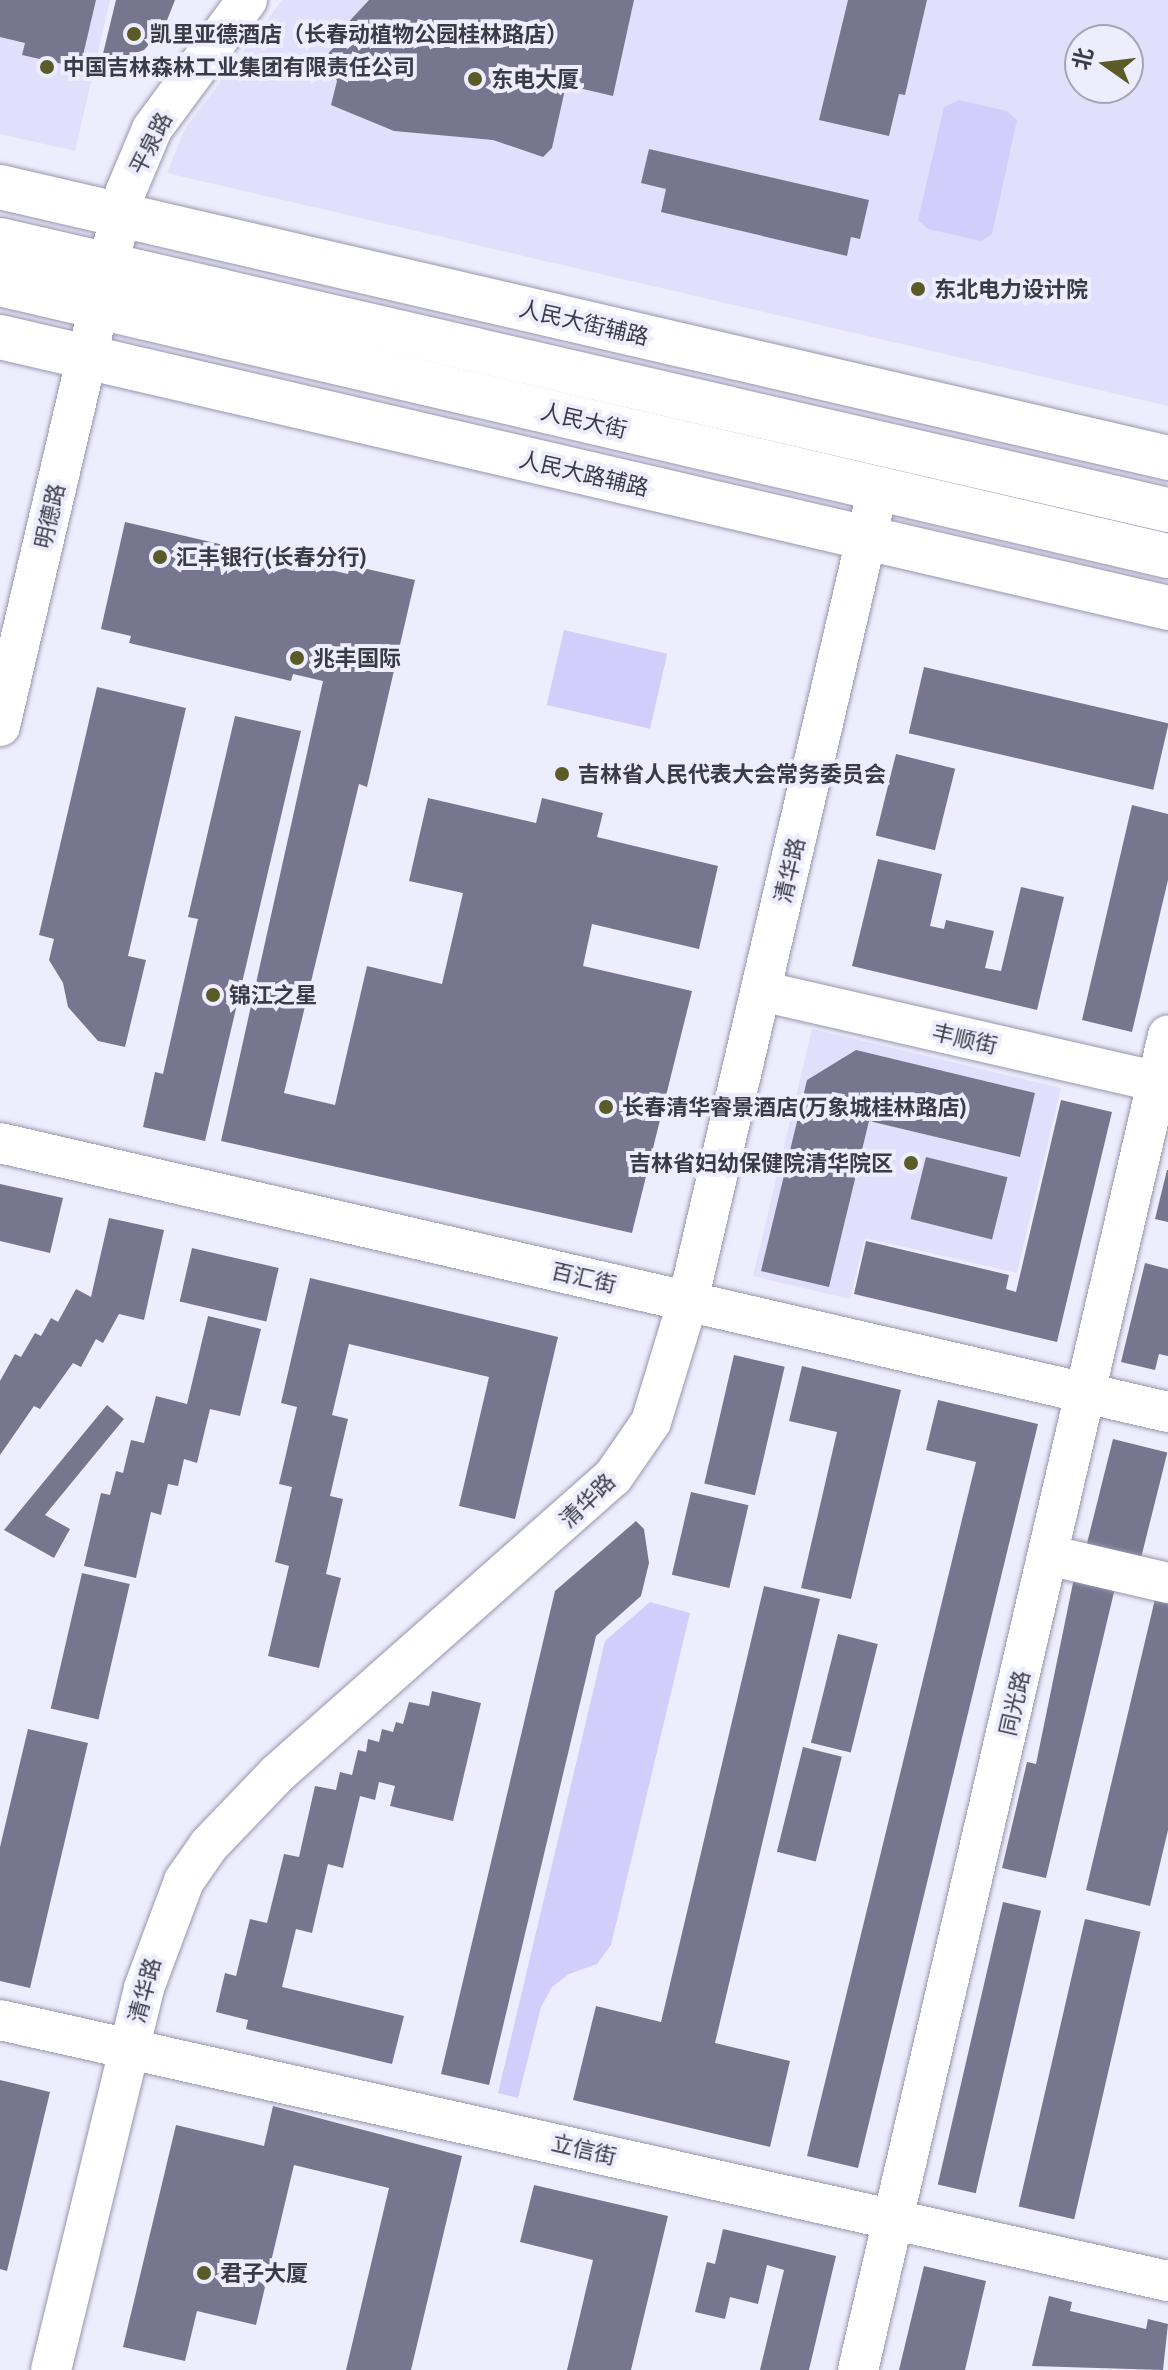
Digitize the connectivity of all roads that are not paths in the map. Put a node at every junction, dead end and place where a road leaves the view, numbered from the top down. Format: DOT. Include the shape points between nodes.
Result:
graph roads {
  1 [pos="247,0"];
  2 [pos="0,187"];
  3 [pos="120,215"];
  4 [pos="0,240"];
  5 [pos="109,265"];
  6 [pos="0,284"];
  7 [pos="99,307"];
  8 [pos="0,337"];
  9 [pos="87,357"];
  10 [pos="1168,458"];
  11 [pos="878,488"];
  12 [pos="1168,510"];
  13 [pos="866,538"];
  14 [pos="1168,556"];
  15 [pos="1168,608"];
  16 [pos="0,726"];
  17 [pos="761,991"];
  18 [pos="1168,1036"];
  19 [pos="1163,1083"];
  20 [pos="0,1143"];
  21 [pos="688,1301"];
  22 [pos="1086,1393"];
  23 [pos="1168,1412"];
  24 [pos="1048,1555"];
  25 [pos="1168,1583"];
  26 [pos="0,2020"];
  27 [pos="129,2046"];
  28 [pos="894,2218"];
  29 [pos="1168,2281"];
  30 [pos="51,2370"];
  31 [pos="858,2370"];
  1 -- 3 [label="street, 平泉路" via="152,129"];
  2 -- 3 [label="main road, 人民大街辅路"];
  3 -- 5 [label="street, 平泉路"];
  3 -- 10 [label="main road, 人民大街辅路"];
  4 -- 5 [label="main road, 人民大街"];
  5 -- 7 [label="street, 平泉路"];
  5 -- 12 [label="main road, 人民大街"];
  6 -- 7 [label="main road, 人民大街"];
  7 -- 9 [label="street, 明德路"];
  7 -- 11 [label="main road, 人民大街"];
  8 -- 9 [label="main road, 人民大路辅路"];
  9 -- 13 [label="main road, 人民大路辅路"];
  9 -- 16 [label="street, 明德路"];
  11 -- 13 [label="street, 清华路"];
  11 -- 14 [label="main road, 人民大街"];
  13 -- 15 [label="main road, 人民大路辅路"];
  13 -- 17 [label="street, 清华路"];
  17 -- 19 [label="street, 丰顺街"];
  17 -- 21 [label="street, 清华路"];
  18 -- 19 [label="street, 同光路"];
  19 -- 22 [label="street, 同光路"];
  20 -- 21 [label="street, 百汇街"];
  21 -- 22 [label="street, 百汇街"];
  21 -- 27 [label="street, 清华路" via="651,1422 613,1477 287,1765 209,1845 168,1914"];
  22 -- 23 [label="street, 百汇街"];
  22 -- 24 [label="street, 同光路"];
  24 -- 25 [label="street"];
  24 -- 28 [label="street, 同光路"];
  26 -- 27 [label="street, 立信街"];
  27 -- 28 [label="street, 立信街"];
  27 -- 30 [label="street, 清华路"];
  28 -- 29 [label="street, 立信街"];
  28 -- 31 [label="street, 同光路"];
}
